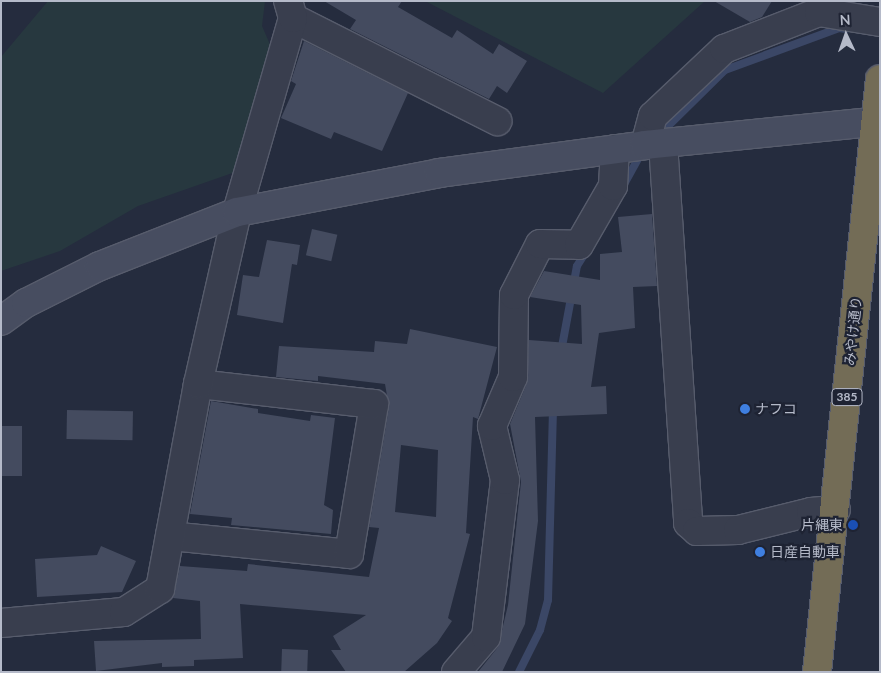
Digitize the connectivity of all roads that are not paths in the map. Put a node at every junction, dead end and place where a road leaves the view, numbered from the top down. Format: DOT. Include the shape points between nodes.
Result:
graph roads {
  1 [pos="291,10"];
  2 [pos="880,22"];
  3 [pos="880,79"];
  4 [pos="497,121"];
  5 [pos="877,122"];
  6 [pos="654,144"];
  7 [pos="615,149"];
  8 [pos="237,212"];
  9 [pos="1,321"];
  10 [pos="198,384"];
  11 [pos="836,510"];
  12 [pos="170,536"];
  13 [pos="1,623"];
  14 [pos="456,672"];
  15 [pos="817,672"];
  1 -- 4 [label="street"];
  1 -- 8 [label="street"];
  2 -- 6 [label="street" via="819,12 724,48 653,116"];
  3 -- 5 [label="highway, みやけ通り / 385"];
  5 -- 6 [label="street"];
  5 -- 11 [label="highway, みやけ通り / 385"];
  6 -- 7 [label="street"];
  6 -- 11 [label="street" via="688,523 697,532 738,530 811,512"];
  7 -- 8 [label="street" via="430,175"];
  7 -- 14 [label="street" via="613,186 579,245 540,244 514,295 513,376 492,426 505,480 486,637"];
  8 -- 9 [label="street" via="100,266 26,303"];
  8 -- 10 [label="street"];
  10 -- 12 [label="street"];
  10 -- 12 [label="street" via="374,404 349,554"];
  11 -- 15 [label="highway, みやけ通り / 385"];
  12 -- 13 [label="street" via="160,589 124,612"];
}
